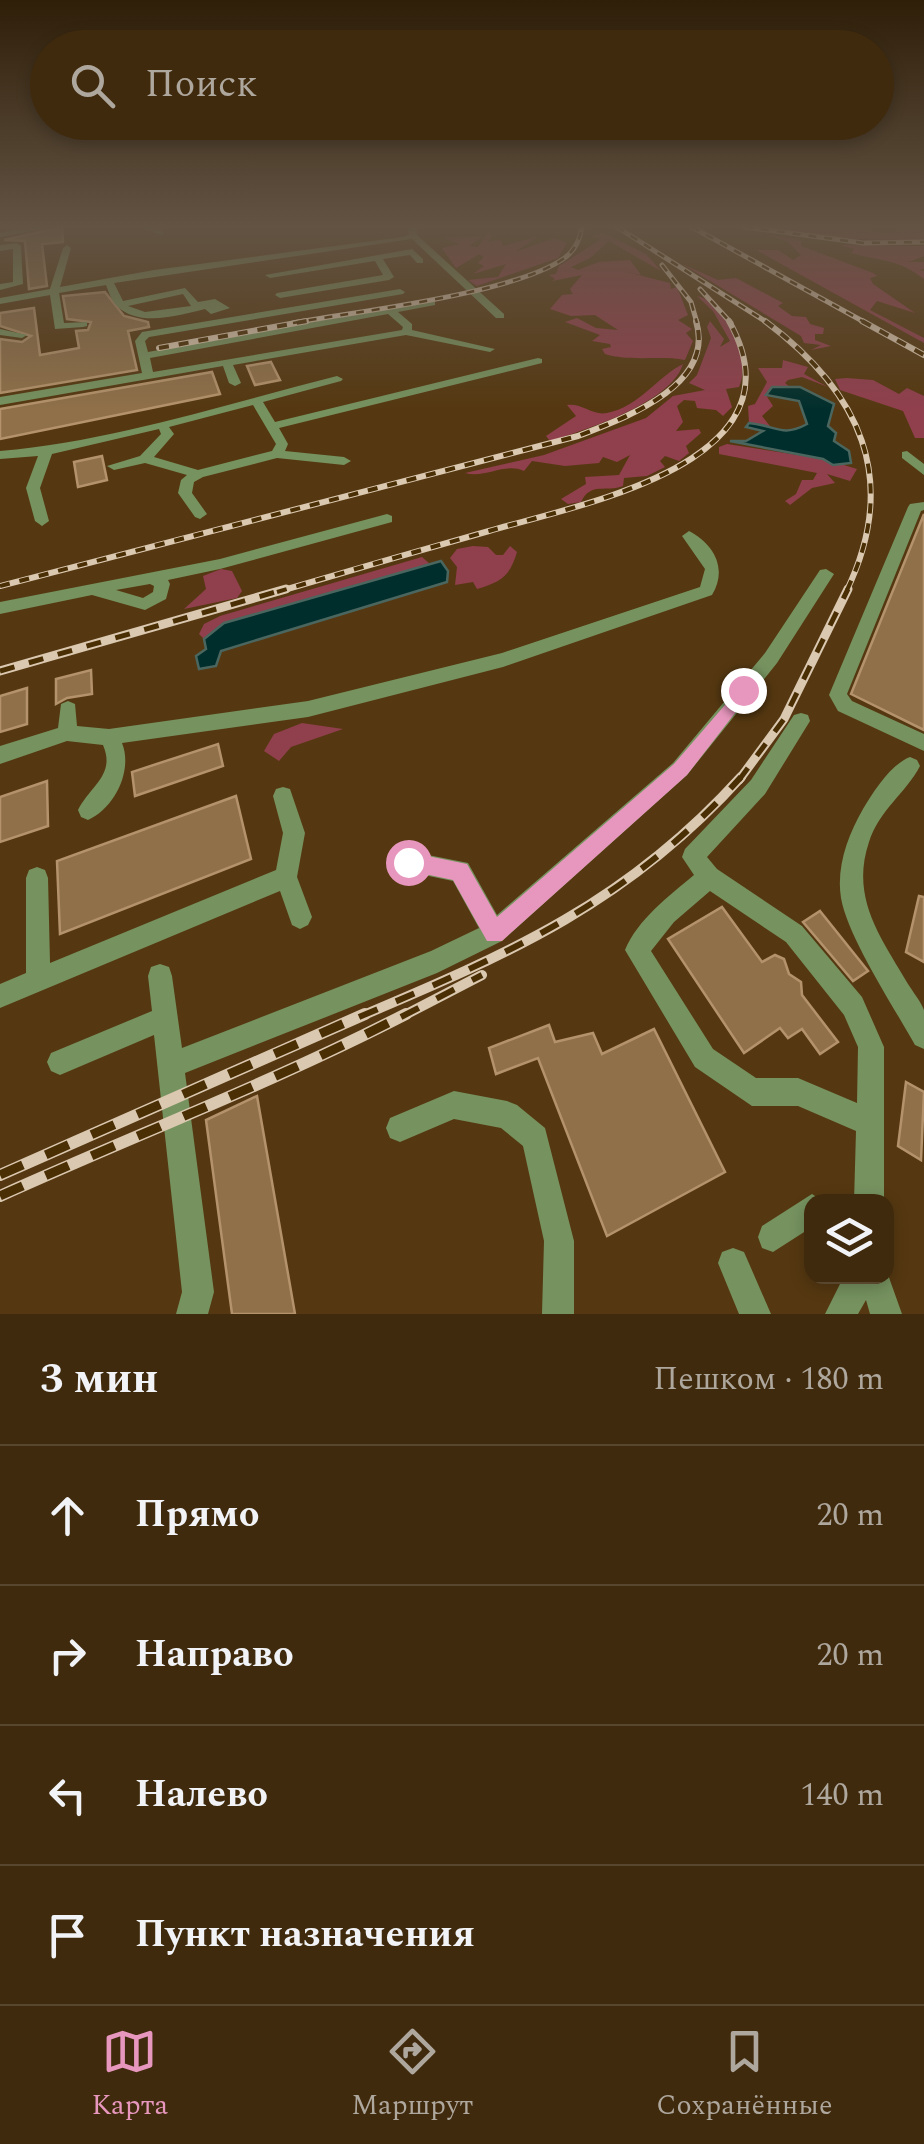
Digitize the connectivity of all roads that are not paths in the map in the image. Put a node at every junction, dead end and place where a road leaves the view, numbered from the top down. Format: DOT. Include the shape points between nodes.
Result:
graph roads {
  1 [pos="55,288"];
  2 [pos="83,288"];
  3 [pos="113,288"];
  4 [pos="277,288"];
  5 [pos="334,288"];
  6 [pos="472,288"];
  7 [pos="400,292"];
  8 [pos="54,293"];
  9 [pos="0,302"];
  10 [pos="432,302"];
  11 [pos="122,304"];
  12 [pos="389,310"];
  13 [pos="500,316"];
  14 [pos="83,324"];
  15 [pos="0,332"];
  16 [pos="406,332"];
  17 [pos="22,335"];
  18 [pos="490,349"];
  19 [pos="143,356"];
  20 [pos="226,361"];
  21 [pos="538,361"];
  22 [pos="148,374"];
  23 [pos="337,378"];
  24 [pos="235,383"];
  25 [pos="0,401"];
  26 [pos="256,402"];
  27 [pos="180,418"];
  28 [pos="162,426"];
  29 [pos="273,426"];
  30 [pos="23,450"];
  31 [pos="46,451"];
  32 [pos="277,454"];
  33 [pos="0,455"];
  34 [pos="907,455"];
  35 [pos="145,459"];
  36 [pos="344,461"];
  37 [pos="114,466"];
  38 [pos="924,470"];
  39 [pos="198,474"];
  40 [pos="924,506"];
  41 [pos="200,514"];
  42 [pos="386,520"];
  43 [pos="42,521"];
  44 [pos="689,536"];
  45 [pos="826,574"];
  46 [pos="0,608"];
  47 [pos="68,710"];
  48 [pos="801,721"];
  49 [pos="67,733"];
  50 [pos="110,737"];
  51 [pos="924,743"];
  52 [pos="0,755"];
  53 [pos="910,766"];
  54 [pos="283,796"];
  55 [pos="88,810"];
  56 [pos="408,862"];
  57 [pos="286,876"];
  58 [pos="708,876"];
  59 [pos="37,878"];
  60 [pos="300,917"];
  61 [pos="494,933"];
  62 [pos="160,976"];
  63 [pos="38,982"];
  64 [pos="0,996"];
  65 [pos="165,1018"];
  66 [pos="924,1036"];
  67 [pos="60,1062"];
  68 [pos="171,1066"];
  69 [pos="868,1122"];
  70 [pos="400,1128"];
  71 [pos="869,1194"];
  72 [pos="804,1215"];
  73 [pos="774,1237"];
  74 [pos="733,1263"];
  75 [pos="858,1284"];
  76 [pos="877,1284"];
  77 [pos="192,1314"];
  78 [pos="558,1314"];
  79 [pos="754,1314"];
  80 [pos="841,1314"];
  81 [pos="886,1314"];
  1 -- 8 [label="lane"];
  2 -- 8 [label="lane"];
  3 -- 11 [label="lane"];
  4 -- 5 [label="lane" via="282,299"];
  6 -- 13 [label="lane"];
  7 -- 19 [label="lane" via="146,334 140,340"];
  8 -- 9 [label="lane"];
  8 -- 14 [label="lane" via="59,327"];
  10 -- 12 [label="lane"];
  11 -- 11 [label="lane" via="147,316 226,308 196,305 185,290"];
  12 -- 16 [label="lane" via="408,326"];
  12 -- 19 [label="lane"];
  15 -- 17 [label="lane"];
  16 -- 18 [label="lane"];
  16 -- 20 [label="lane"];
  19 -- 22 [label="lane"];
  20 -- 22 [label="lane"];
  20 -- 24 [label="lane"];
  21 -- 29 [label="lane"];
  22 -- 25 [label="lane"];
  23 -- 26 [label="lane"];
  26 -- 27 [label="lane"];
  26 -- 29 [label="lane"];
  27 -- 28 [label="lane"];
  27 -- 30 [label="lane"];
  28 -- 31 [label="lane"];
  28 -- 35 [label="lane" via="168,434"];
  29 -- 32 [label="lane" via="282,444"];
  30 -- 31 [label="lane"];
  30 -- 33 [label="lane"];
  31 -- 43 [label="lane" via="33,488"];
  32 -- 36 [label="lane"];
  32 -- 39 [label="lane"];
  34 -- 38 [label="lane"];
  35 -- 37 [label="lane"];
  35 -- 39 [label="lane"];
  39 -- 41 [label="lane" via="185,493"];
  40 -- 51 [label="lane" via="915,507 838,695 846,706"];
  42 -- 46 [label="lane" via="153,578 162,584 160,594 145,604 96,590"];
  44 -- 50 [label="lane" via="714,566 706,591 562,641 308,709"];
  45 -- 61 [label="lane" via="781,646 680,770"];
  47 -- 49 [label="lane"];
  48 -- 58 [label="lane" via="758,787 693,857"];
  49 -- 50 [label="lane"];
  49 -- 52 [label="lane"];
  50 -- 55 [label="lane" via="119,751 117,778"];
  53 -- 66 [label="lane" via="871,809 852,863 852,900"];
  54 -- 57 [label="lane" via="294,833"];
  56 -- 61 [label="lane" via="460,871"];
  57 -- 60 [label="lane"];
  57 -- 63 [label="lane"];
  58 -- 69 [label="lane" via="794,934 853,1006 871,1047"];
  58 -- 69 [label="lane" via="637,950 704,1058 752,1092 798,1092"];
  59 -- 63 [label="lane"];
  61 -- 68 [label="lane"];
  62 -- 65 [label="lane"];
  63 -- 64 [label="lane"];
  65 -- 67 [label="lane"];
  65 -- 68 [label="lane"];
  68 -- 77 [label="lane" via="198,1292"];
  69 -- 71 [label="lane"];
  70 -- 78 [label="lane" via="454,1106 507,1115 535,1138 558,1241"];
  72 -- 73 [label="lane"];
  74 -- 79 [label="lane"];
  75 -- 80 [label="lane"];
  76 -- 81 [label="lane"];
}
